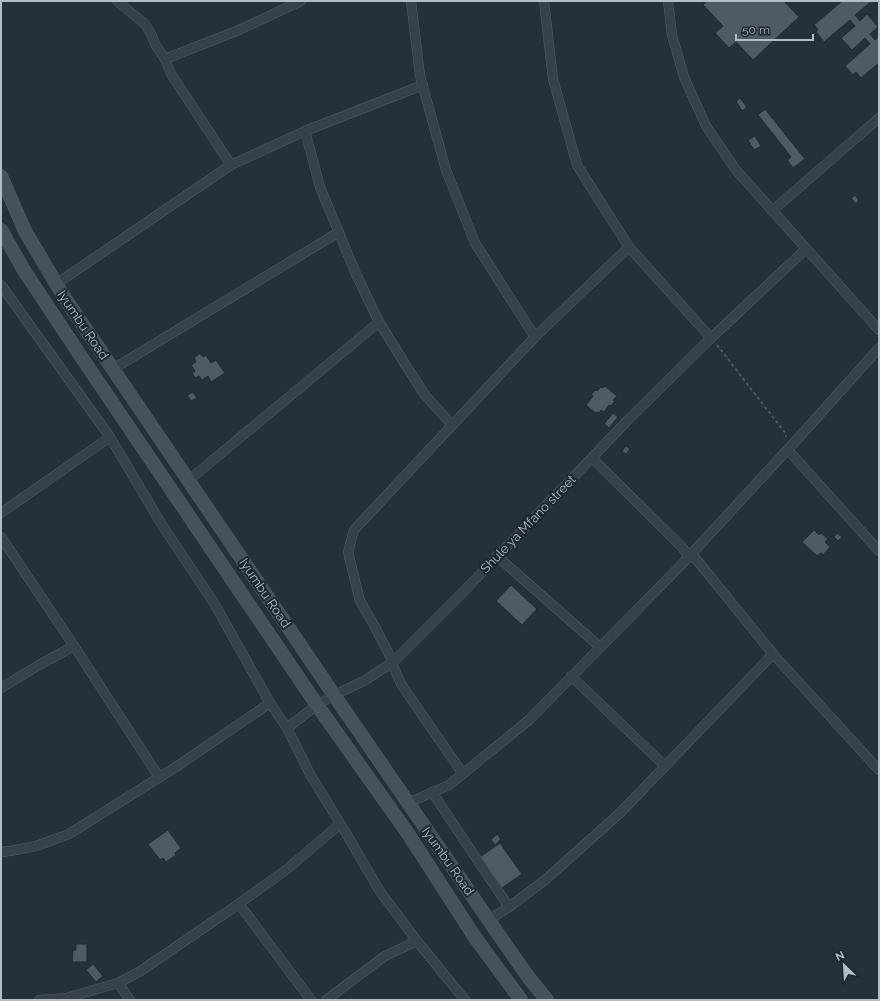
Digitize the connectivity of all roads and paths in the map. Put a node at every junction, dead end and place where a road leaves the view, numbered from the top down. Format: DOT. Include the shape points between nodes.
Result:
graph roads {
  1 [pos="117,1"];
  2 [pos="301,1"];
  3 [pos="411,1"];
  4 [pos="544,1"];
  5 [pos="668,1"];
  6 [pos="165,59"];
  7 [pos="422,85"];
  8 [pos="879,119"];
  9 [pos="305,131"];
  10 [pos="231,165"];
  11 [pos="1,176"];
  12 [pos="772,211"];
  13 [pos="1,230"];
  14 [pos="340,232"];
  15 [pos="629,247"];
  16 [pos="806,249"];
  17 [pos="56,284"];
  18 [pos="1,285"];
  19 [pos="379,322"];
  20 [pos="879,330"];
  21 [pos="534,337"];
  22 [pos="711,338"];
  23 [pos="879,348"];
  24 [pos="113,369"];
  25 [pos="452,425"];
  26 [pos="110,437"];
  27 [pos="788,450"];
  28 [pos="592,458"];
  29 [pos="189,480"];
  30 [pos="1,512"];
  31 [pos="1,537"];
  32 [pos="879,551"];
  33 [pos="691,555"];
  34 [pos="497,556"];
  35 [pos="74,646"];
  36 [pos="600,647"];
  37 [pos="773,654"];
  38 [pos="393,662"];
  39 [pos="571,676"];
  40 [pos="1,688"];
  41 [pos="334,695"];
  42 [pos="270,703"];
  43 [pos="318,705"];
  44 [pos="287,728"];
  45 [pos="665,766"];
  46 [pos="879,770"];
  47 [pos="463,774"];
  48 [pos="159,778"];
  49 [pos="432,792"];
  50 [pos="408,803"];
  51 [pos="340,824"];
  52 [pos="1,852"];
  53 [pos="239,904"];
  54 [pos="509,907"];
  55 [pos="489,920"];
  56 [pos="417,941"];
  57 [pos="118,983"];
  58 [pos="66,999"];
  59 [pos="39,1000"];
  60 [pos="130,1000"];
  61 [pos="311,1000"];
  62 [pos="326,1000"];
  63 [pos="465,1000"];
  64 [pos="521,1000"];
  65 [pos="547,1000"];
  1 -- 6 [label="street" via="145,24 152,34 154,44"];
  2 -- 6 [label="street" via="239,30"];
  3 -- 7 [label="street"];
  4 -- 15 [label="street" via="554,79 578,165"];
  5 -- 12 [label="street" via="672,35 684,77 706,126 736,170"];
  6 -- 10 [label="street" via="171,74"];
  7 -- 9 [label="street"];
  7 -- 21 [label="street" via="446,170 475,243"];
  8 -- 12 [label="street"];
  9 -- 10 [label="street"];
  9 -- 14 [label="street" via="320,187"];
  10 -- 17 [label="street"];
  11 -- 17 [label="main road, Iyumbu Road" via="25,232"];
  12 -- 16 [label="street"];
  13 -- 43 [label="main road, Iyumbu Road" via="25,272 84,361"];
  14 -- 19 [label="street" via="356,274"];
  14 -- 24 [label="street"];
  15 -- 21 [label="street"];
  15 -- 22 [label="street"];
  16 -- 20 [label="street"];
  16 -- 22 [label="street, Shule ya Mfano street"];
  17 -- 24 [label="main road, Iyumbu Road"];
  18 -- 26 [label="street"];
  19 -- 25 [label="street" via="426,395"];
  19 -- 29 [label="street"];
  21 -- 25 [label="street"];
  22 -- 27 [label="path" via="786,434"];
  22 -- 28 [label="street, Shule ya Mfano street"];
  23 -- 27 [label="street"];
  24 -- 29 [label="main road, Iyumbu Road"];
  25 -- 38 [label="street" via="354,530 348,552 360,601"];
  26 -- 30 [label="street"];
  26 -- 42 [label="street" via="162,526 214,603"];
  27 -- 32 [label="street"];
  27 -- 33 [label="street"];
  28 -- 33 [label="street"];
  28 -- 34 [label="street, Shule ya Mfano street"];
  29 -- 41 [label="main road, Iyumbu Road"];
  31 -- 35 [label="street"];
  33 -- 36 [label="street"];
  33 -- 37 [label="street"];
  34 -- 36 [label="street"];
  34 -- 38 [label="street, Shule ya Mfano street"];
  35 -- 40 [label="street"];
  35 -- 48 [label="street"];
  36 -- 39 [label="street"];
  37 -- 45 [label="street"];
  37 -- 46 [label="street"];
  38 -- 41 [label="street, Shule ya Mfano street" via="364,681"];
  38 -- 47 [label="street" via="401,684"];
  39 -- 45 [label="street"];
  39 -- 47 [label="street" via="529,720"];
  41 -- 43 [label="street, Shule ya Mfano street"];
  41 -- 50 [label="main road, Iyumbu Road"];
  42 -- 44 [label="street"];
  42 -- 48 [label="street"];
  43 -- 44 [label="street, Shule ya Mfano street"];
  43 -- 64 [label="main road, Iyumbu Road" via="410,835 474,936"];
  44 -- 51 [label="street" via="311,776"];
  45 -- 54 [label="street" via="614,818 545,880"];
  47 -- 49 [label="street" via="449,785"];
  48 -- 52 [label="street" via="69,834 36,846"];
  49 -- 50 [label="street"];
  49 -- 54 [label="street"];
  50 -- 55 [label="main road, Iyumbu Road"];
  51 -- 53 [label="street" via="286,870"];
  51 -- 56 [label="street" via="379,890"];
  53 -- 57 [label="street" via="139,972"];
  53 -- 61 [label="street"];
  54 -- 55 [label="street"];
  55 -- 65 [label="main road, Iyumbu Road"];
  56 -- 62 [label="street" via="385,956"];
  56 -- 63 [label="street"];
  57 -- 58 [label="street"];
  57 -- 60 [label="street"];
  58 -- 59 [label="street"];
}
